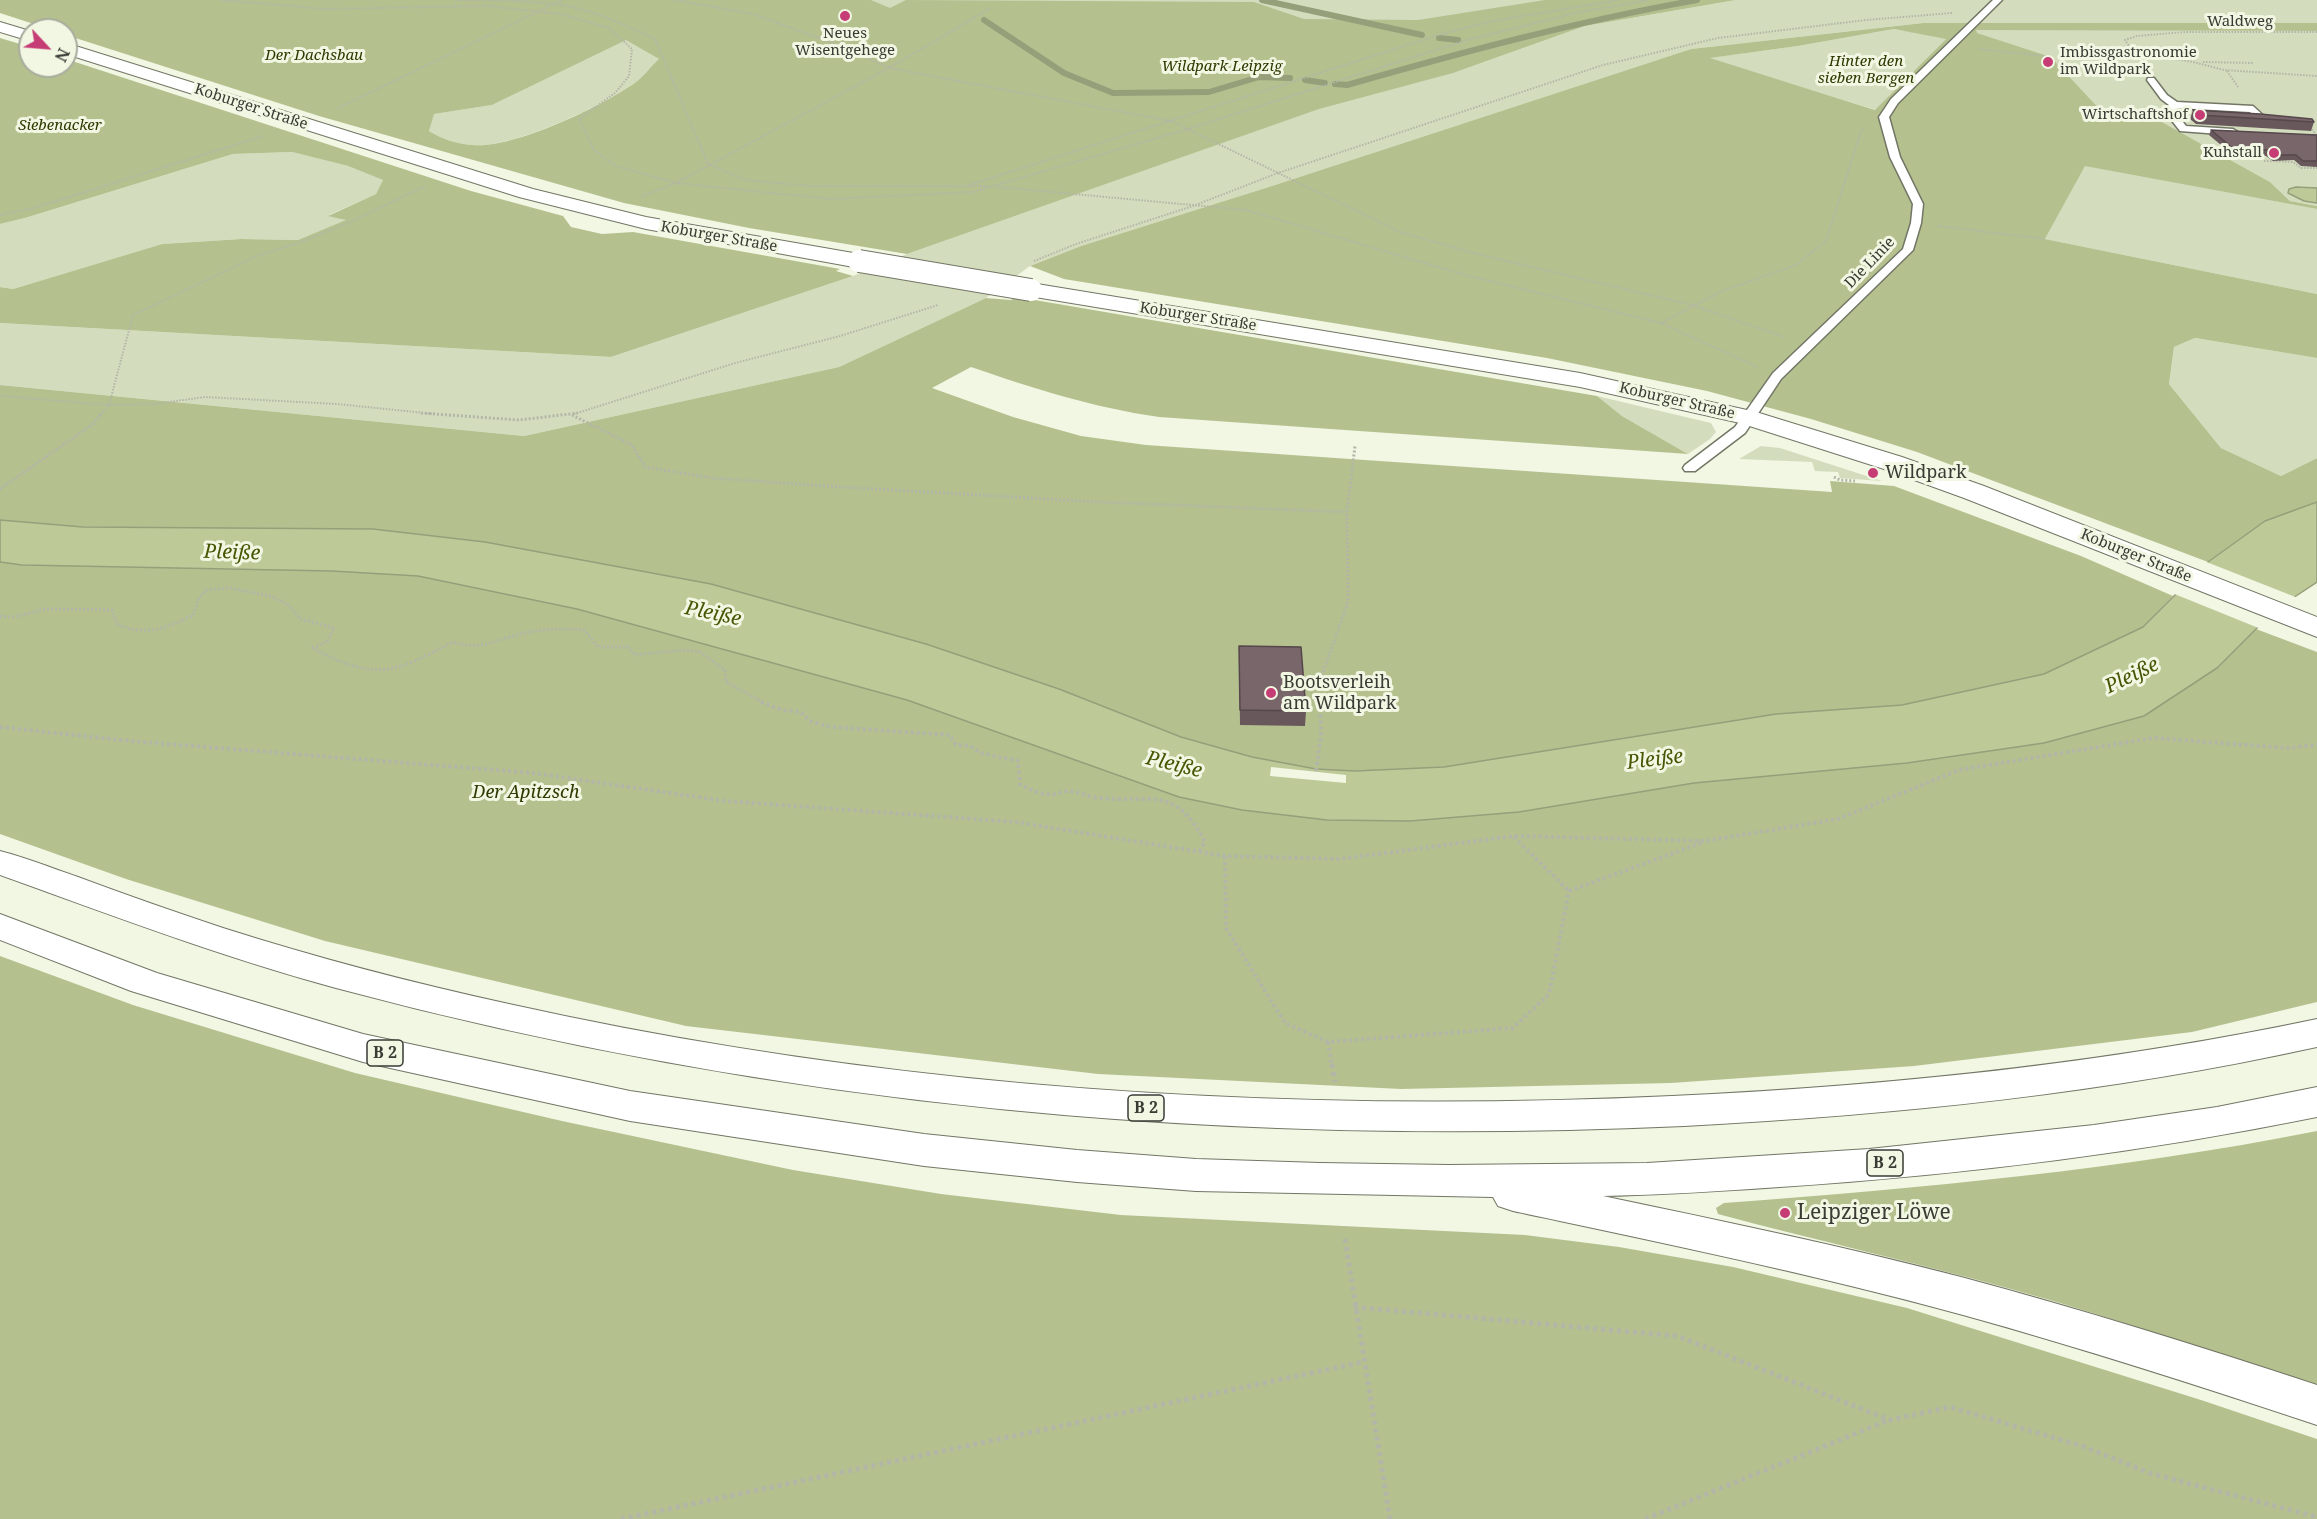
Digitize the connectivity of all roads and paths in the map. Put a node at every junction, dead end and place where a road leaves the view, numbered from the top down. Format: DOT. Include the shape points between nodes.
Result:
graph roads {
  1 [pos="221,0"];
  2 [pos="455,0"];
  3 [pos="562,0"];
  4 [pos="674,0"];
  5 [pos="1619,0"];
  6 [pos="1649,0"];
  7 [pos="1998,0"];
  8 [pos="555,4"];
  9 [pos="989,9"];
  10 [pos="1989,10"];
  11 [pos="539,11"];
  12 [pos="0,27"];
  13 [pos="18,32"];
  14 [pos="2317,32"];
  15 [pos="1953,46"];
  16 [pos="78,52"];
  17 [pos="2044,56"];
  18 [pos="2200,58"];
  19 [pos="2208,62"];
  20 [pos="2216,62"];
  21 [pos="2201,63"];
  22 [pos="2253,63"];
  23 [pos="889,68"];
  24 [pos="2227,71"];
  25 [pos="2317,76"];
  26 [pos="2151,80"];
  27 [pos="2175,105"];
  28 [pos="2213,107"];
  29 [pos="329,112"];
  30 [pos="1884,117"];
  31 [pos="2221,118"];
  32 [pos="1171,121"];
  33 [pos="2307,124"];
  34 [pos="1188,129"];
  35 [pos="2238,132"];
  36 [pos="264,136"];
  37 [pos="2317,136"];
  38 [pos="2264,161"];
  39 [pos="708,164"];
  40 [pos="2317,166"];
  41 [pos="456,172"];
  42 [pos="1278,173"];
  43 [pos="676,183"];
  44 [pos="965,186"];
  45 [pos="996,186"];
  46 [pos="1193,206"];
  47 [pos="603,213"];
  48 [pos="0,215"];
  49 [pos="1917,224"];
  50 [pos="2045,239"];
  51 [pos="1024,265"];
  52 [pos="946,301"];
  53 [pos="1692,305"];
  54 [pos="1661,323"];
  55 [pos="1810,345"];
  56 [pos="1777,376"];
  57 [pos="0,396"];
  58 [pos="109,405"];
  59 [pos="572,415"];
  60 [pos="1747,417"];
  61 [pos="1355,446"];
  62 [pos="1690,468"];
  63 [pos="0,489"];
  64 [pos="1347,512"];
  65 [pos="0,616"];
  66 [pos="2317,628"];
  67 [pos="0,727"];
  68 [pos="2316,744"];
  69 [pos="1316,771"];
  70 [pos="1514,836"];
  71 [pos="1705,841"];
  72 [pos="1199,852"];
  73 [pos="1225,856"];
  74 [pos="0,862"];
  75 [pos="1569,891"];
  76 [pos="0,926"];
  77 [pos="2317,1034"];
  78 [pos="1328,1042"];
  79 [pos="1336,1090"];
  80 [pos="2317,1102"];
  81 [pos="1449,1181"];
  82 [pos="1345,1239"];
  83 [pos="1354,1307"];
  84 [pos="1363,1362"];
  85 [pos="2317,1405"];
  86 [pos="1890,1420"];
  87 [pos="2317,1517"];
  88 [pos="621,1519"];
  89 [pos="1390,1519"];
  90 [pos="1645,1519"];
  1 -- 11 [label="path" via="325,9 486,6"];
  2 -- 8 [label="path"];
  3 -- 8 [label="path"];
  4 -- 23 [label="path" via="753,14"];
  5 -- 32 [label="path" via="1445,33"];
  6 -- 34 [label="path" via="1580,12 1467,40"];
  7 -- 10 [label="lane"];
  8 -- 11 [label="path"];
  8 -- 39 [label="path" via="623,23 655,39"];
  9 -- 23 [label="path"];
  10 -- 15 [label="lane"];
  10 -- 42 [label="path" via="1718,38 1603,65"];
  11 -- 29 [label="path"];
  11 -- 43 [label="path" via="609,28 632,49 629,76 615,93 579,118 594,150 616,166"];
  12 -- 13 [label="main road"];
  14 -- 21 [label="path, Waldweg" via="2162,33 2129,36 2125,40 2136,51"];
  15 -- 17 [label="path"];
  15 -- 30 [label="lane" via="1894,101"];
  16 -- 41 [label="main road, Koburger Straße"];
  18 -- 19 [label="path"];
  19 -- 20 [label="path"];
  19 -- 21 [label="path"];
  20 -- 22 [label="path"];
  20 -- 24 [label="path" via="2233,66"];
  21 -- 24 [label="path"];
  23 -- 32 [label="path"];
  23 -- 39 [label="path"];
  24 -- 25 [label="path"];
  26 -- 27 [label="lane"];
  27 -- 28 [label="lane"];
  27 -- 35 [label="lane" via="2170,108 2171,113 2183,129"];
  28 -- 31 [label="lane"];
  28 -- 33 [label="lane" via="2253,109 2258,121"];
  30 -- 49 [label="lane, Die Linie" via="1895,157 1918,204"];
  30 -- 53 [label="path" via="1861,131 1826,241 1796,265"];
  32 -- 34 [label="path"];
  32 -- 44 [label="path"];
  33 -- 37 [label="path"];
  34 -- 42 [label="path"];
  34 -- 45 [label="path"];
  36 -- 48 [label="path" via="34,208"];
  38 -- 40 [label="path" via="2293,162 2301,168"];
  39 -- 43 [label="path"];
  39 -- 44 [label="path" via="746,180 810,186"];
  41 -- 47 [label="main road, Koburger Straße"];
  41 -- 58 [label="path" via="355,220 257,256 133,315"];
  42 -- 46 [label="path"];
  42 -- 53 [label="path" via="1400,232"];
  43 -- 45 [label="path" via="830,199 973,192"];
  43 -- 47 [label="path"];
  44 -- 45 [label="path"];
  45 -- 46 [label="path"];
  46 -- 51 [label="path"];
  46 -- 54 [label="path" via="1246,210 1465,275"];
  47 -- 60 [label="main road, Koburger Straße, bridge" via="700,234 1580,380"];
  49 -- 50 [label="path"];
  49 -- 55 [label="lane, Die Linie" via="1908,250"];
  52 -- 59 [label="path"];
  53 -- 54 [label="path"];
  53 -- 55 [label="path"];
  54 -- 56 [label="path"];
  55 -- 56 [label="lane, Die Linie"];
  56 -- 60 [label="lane, Die Linie"];
  57 -- 58 [label="path"];
  58 -- 59 [label="path" via="205,397 519,420"];
  58 -- 63 [label="path" via="93,424"];
  59 -- 64 [label="path" via="632,445 645,467 711,478"];
  60 -- 62 [label="lane, Die Linie" via="1740,430"];
  60 -- 66 [label="main road, Koburger Straße" via="1920,472"];
  61 -- 64 [label="path"];
  64 -- 69 [label="path" via="1348,602 1319,683 1321,736"];
  65 -- 72 [label="path" via="11,618 43,609 112,610 117,624 130,632 149,633 194,615 200,596 208,589 223,587 277,598 301,619 334,628 327,642 313,648 352,667 403,667 453,642 468,646 494,644 513,636 560,628 584,630 598,647 628,647 635,655 700,652 725,670 726,682 752,697 789,713 801,712 830,727 950,735 956,745 1018,761 1020,784 1045,794 1066,790 1099,798 1137,796 1167,800 1182,809 1199,830 1204,843"];
  67 -- 72 [label="path" via="533,773 724,801 1016,822"];
  68 -- 71 [label="path" via="2287,748 2153,738 2068,751 1959,770 1838,819"];
  70 -- 71 [label="path"];
  70 -- 73 [label="path" via="1340,859"];
  70 -- 75 [label="path"];
  71 -- 75 [label="path"];
  72 -- 73 [label="path"];
  73 -- 78 [label="path" via="1226,928 1285,1023"];
  74 -- 77 [label="main road, B 2" via="218,939 331,974 587,1035 730,1062 852,1079 978,1095 1134,1108 1455,1119 1637,1115 1882,1099 2065,1078"];
  75 -- 78 [label="path" via="1549,994 1512,1028"];
  76 -- 81 [label="main road, B 2" via="144,982 363,1048 630,1106 924,1150 1077,1166 1196,1175"];
  78 -- 79 [label="path"];
  80 -- 81 [label="main road, B 2" via="2094,1141 1869,1165 1647,1179"];
  81 -- 85 [label="main road" via="1684,1229 1918,1285 2025,1314"];
  82 -- 83 [label="path"];
  83 -- 84 [label="path"];
  83 -- 86 [label="path" via="1677,1336"];
  84 -- 88 [label="path"];
  84 -- 89 [label="path"];
  86 -- 87 [label="path" via="1950,1407 2085,1447 2149,1473"];
  86 -- 90 [label="path"];
}
